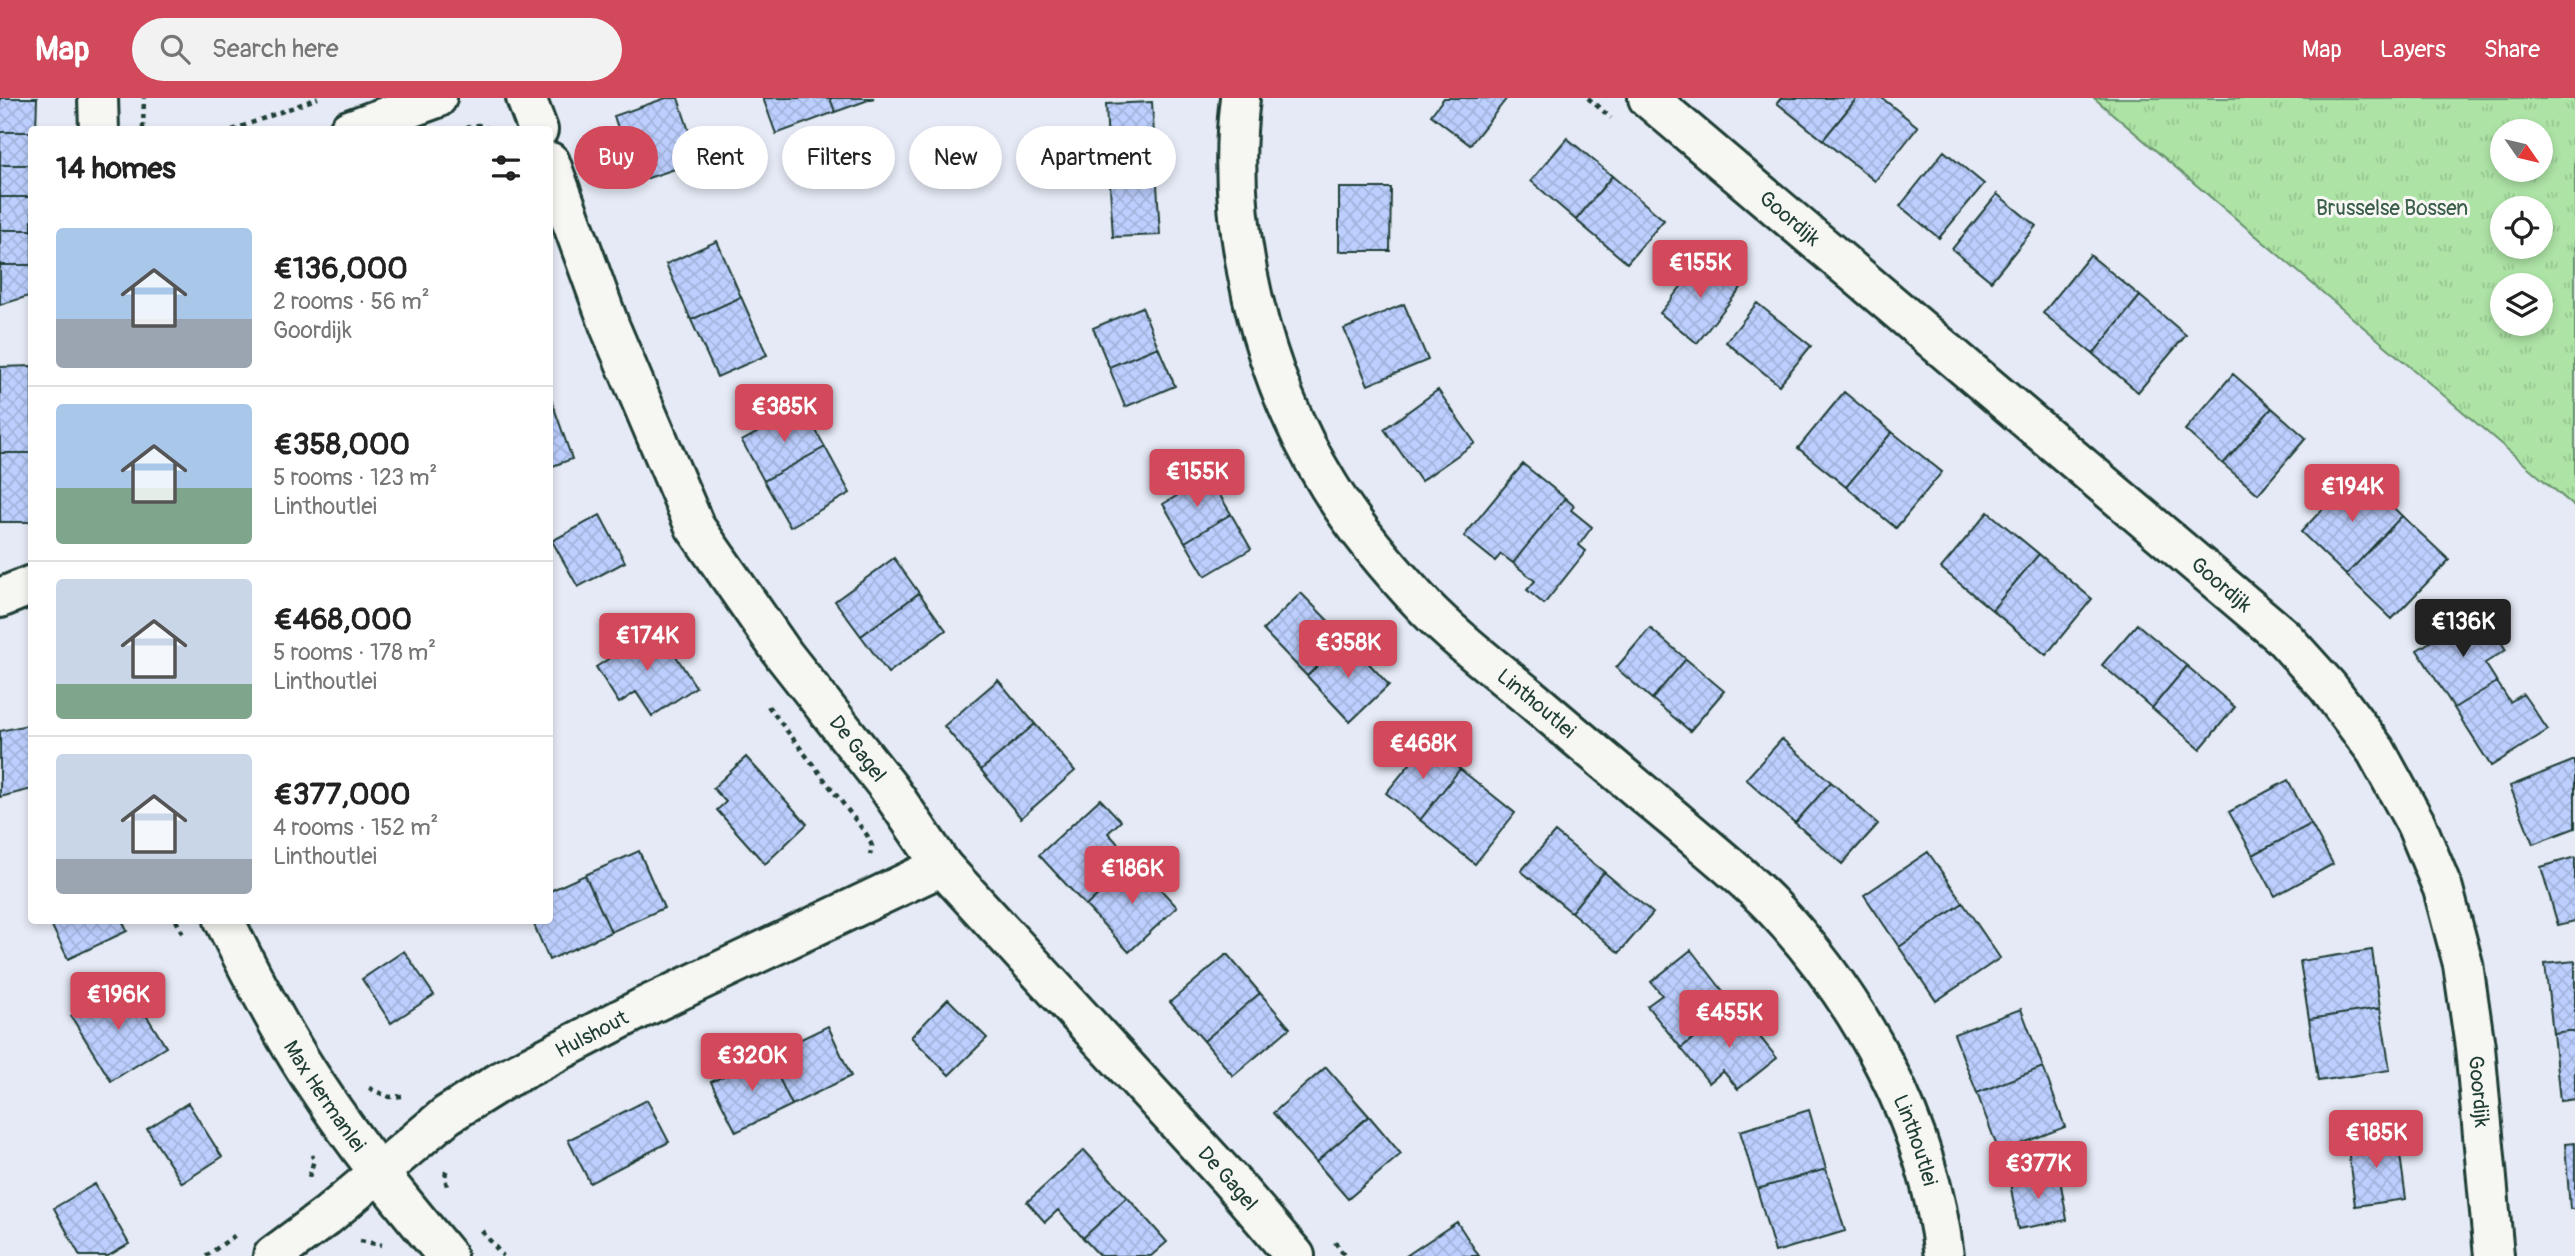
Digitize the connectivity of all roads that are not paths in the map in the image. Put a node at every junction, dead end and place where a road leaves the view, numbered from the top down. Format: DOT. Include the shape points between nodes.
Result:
graph roads {
  1 [pos="98,98"];
  2 [pos="437,98"];
  3 [pos="526,98"];
  4 [pos="1240,98"];
  5 [pos="1648,98"];
  6 [pos="99,126"];
  7 [pos="360,126"];
  8 [pos="536,126"];
  9 [pos="553,170"];
  10 [pos="28,587"];
  11 [pos="0,598"];
  12 [pos="942,866"];
  13 [pos="226,924"];
  14 [pos="380,1171"];
  15 [pos="273,1256"];
  16 [pos="447,1256"];
  17 [pos="1296,1256"];
  18 [pos="1944,1256"];
  19 [pos="2494,1256"];
  1 -- 6 [label="street"];
  2 -- 7 [label="street"];
  3 -- 8 [label="street"];
  4 -- 18 [label="street, Linthoutlei" via="1237,194 1248,277 1265,343 1289,407 1329,486 1377,552 1428,610 1715,854 1770,904 1816,957 1856,1013 1895,1085 1922,1157"];
  5 -- 19 [label="street, Goordijk" via="2282,636 2360,729 2416,824 2443,889 2463,964"];
  9 -- 12 [label="street, De Gagel" via="610,327 695,527"];
  10 -- 11 [label="street"];
  12 -- 14 [label="street, Hulshout" via="569,1044 447,1115"];
  12 -- 17 [label="street, De Gagel"];
  13 -- 14 [label="street, Max Hermanlei" via="309,1075"];
  14 -- 15 [label="street, Hulshout"];
  14 -- 16 [label="street, Max Hermanlei"];
}
